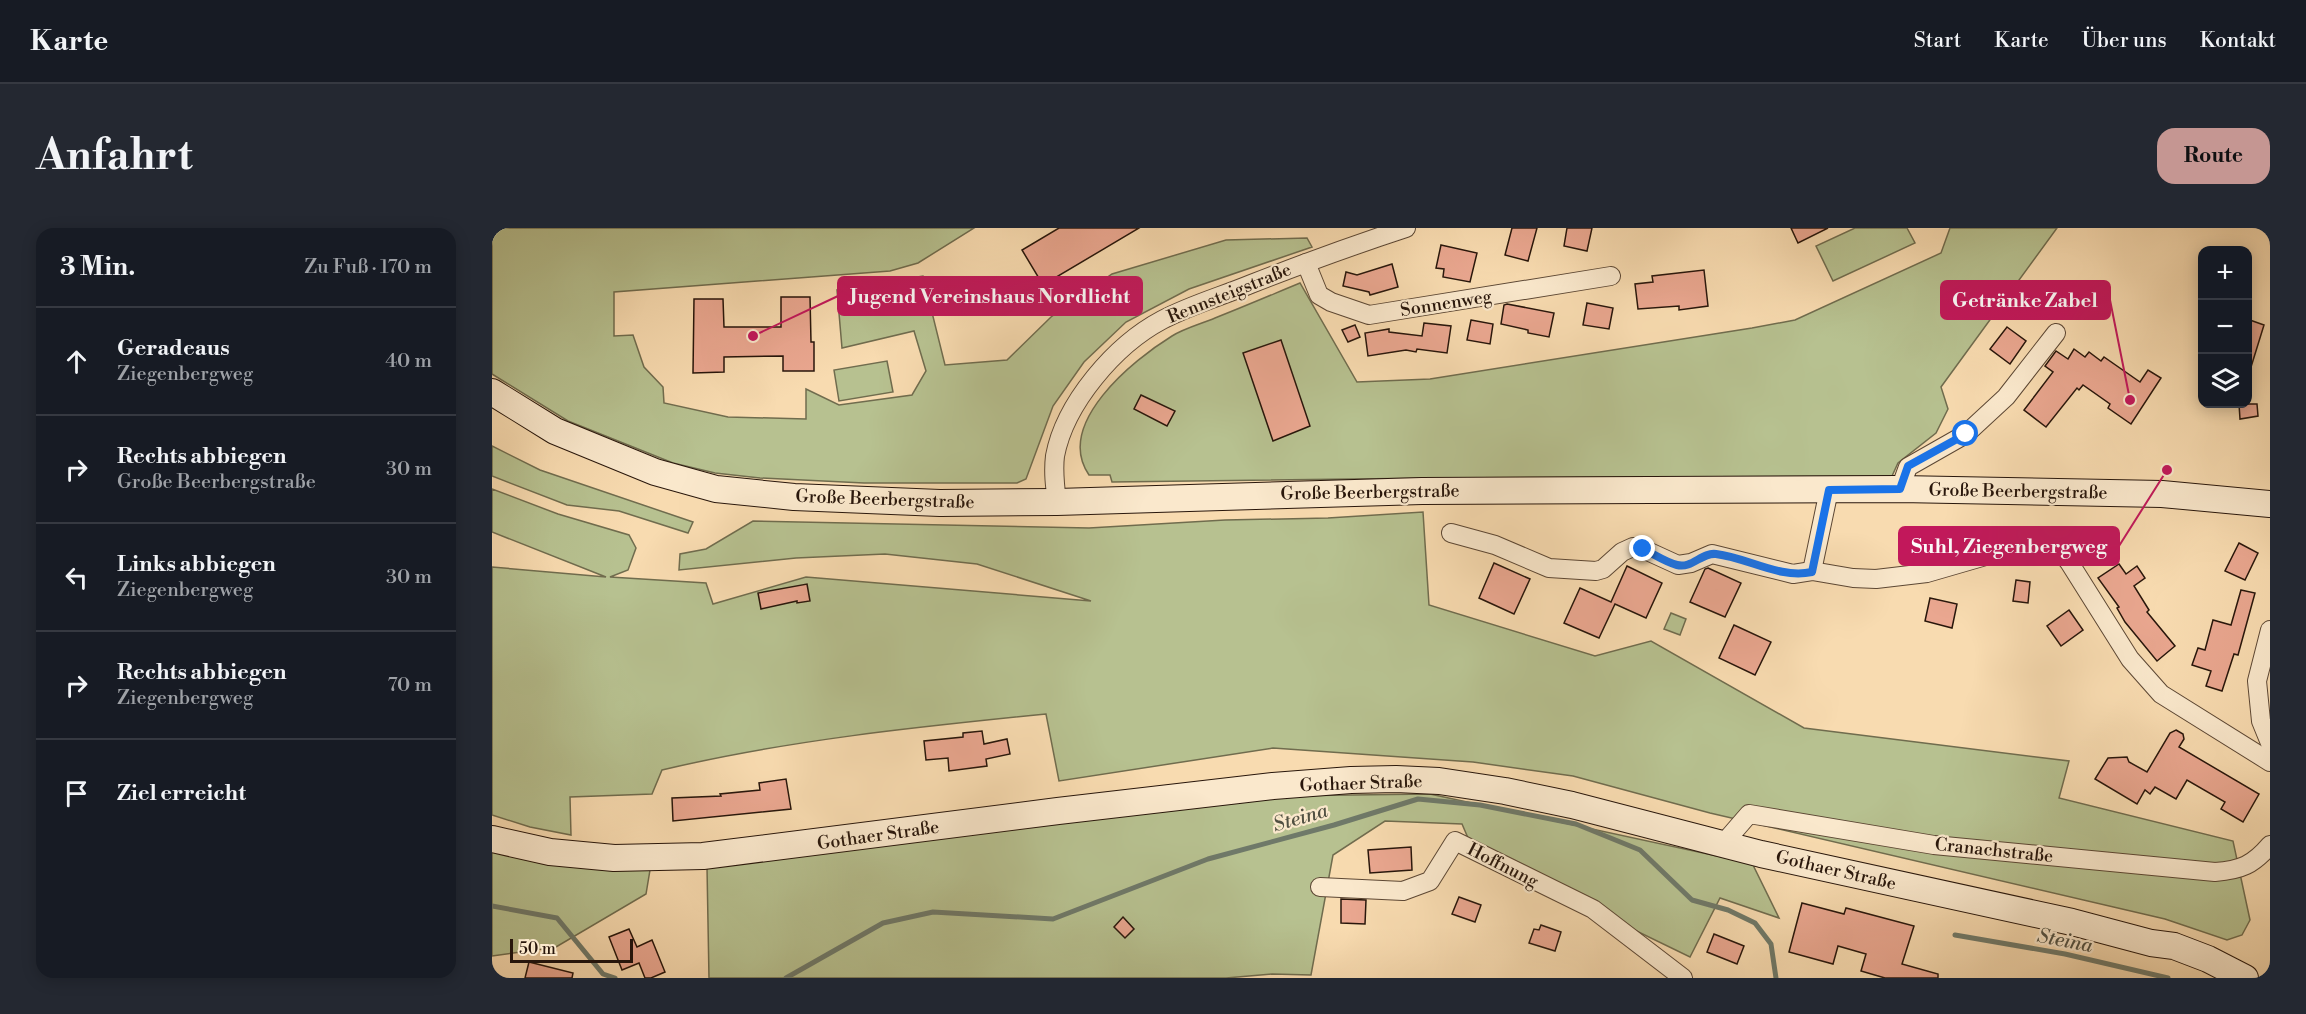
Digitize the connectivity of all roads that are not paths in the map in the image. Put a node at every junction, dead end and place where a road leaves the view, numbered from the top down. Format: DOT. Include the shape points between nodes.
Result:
graph roads {
  1 [pos="1406,228"];
  2 [pos="1306,262"];
  3 [pos="1611,276"];
  4 [pos="2056,333"];
  5 [pos="492,392"];
  6 [pos="1900,489"];
  7 [pos="1829,490"];
  8 [pos="1057,502"];
  9 [pos="2270,504"];
  10 [pos="1451,533"];
  11 [pos="1812,572"];
  12 [pos="2270,630"];
  13 [pos="2270,743"];
  14 [pos="2270,762"];
  15 [pos="492,839"];
  16 [pos="1724,843"];
  17 [pos="2270,845"];
  18 [pos="1320,887"];
  19 [pos="2151,942"];
  20 [pos="1683,978"];
  21 [pos="2215,978"];
  22 [pos="2246,978"];
  1 -- 2 [label="street, Rennsteigstraße"];
  2 -- 3 [label="street, Sonnenweg" via="1319,295 1369,315"];
  2 -- 8 [label="street, Rennsteigstraße" via="1162,320 1114,355 1076,402 1060,441 1055,456"];
  4 -- 6 [label="street" via="2006,397 1966,434 1908,466"];
  5 -- 8 [label="main road, Große Beerbergstraße" via="555,431 606,454 716,489 855,501"];
  6 -- 7 [label="main road, Große Beerbergstraße"];
  6 -- 9 [label="main road, Große Beerbergstraße" via="2162,494"];
  7 -- 8 [label="main road, Große Beerbergstraße" via="1410,491"];
  7 -- 11 [label="street"];
  10 -- 11 [label="street" via="1558,568 1596,571 1633,547 1678,565 1712,554 1780,572"];
  11 -- 14 [label="street" via="1853,578 1907,577 2027,544 2048,544 2069,562 2130,659 2161,694"];
  12 -- 13 [label="street" via="2257,681 2261,722"];
  15 -- 16 [label="main road, Gothaer Straße" via="550,852 614,858 703,856 1186,796 1340,780 1396,779 1505,791"];
  16 -- 17 [label="street, Cranachstraße" via="1749,814 1934,845 2215,872 2236,870 2258,859"];
  16 -- 19 [label="main road, Gothaer Straße"];
  18 -- 20 [label="street, Hoffnung" via="1403,891 1431,881 1455,841 1593,909"];
  19 -- 21 [label="main road"];
  19 -- 22 [label="main road, Gothaer Straße" via="2174,946"];
}
